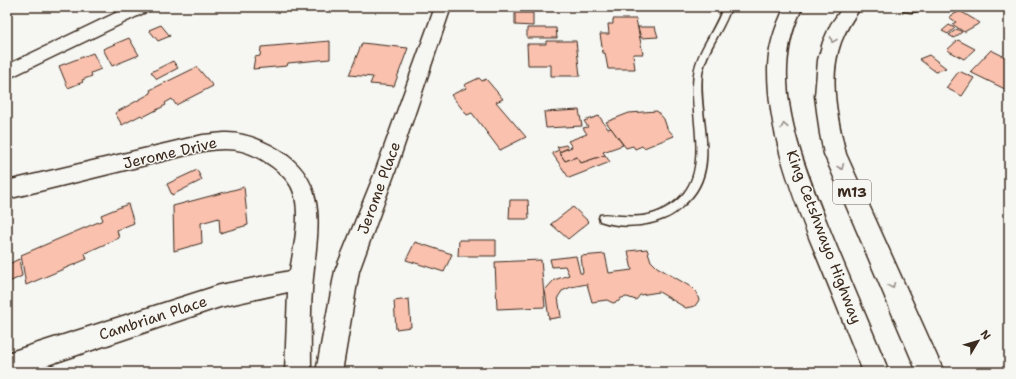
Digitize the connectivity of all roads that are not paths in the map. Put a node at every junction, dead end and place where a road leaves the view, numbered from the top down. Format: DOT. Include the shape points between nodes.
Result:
graph roads {
  1 [pos="142,7"];
  2 [pos="443,7"];
  3 [pos="727,7"];
  4 [pos="794,7"];
  5 [pos="852,7"];
  6 [pos="7,73"];
  7 [pos="7,190"];
  8 [pos="604,218"];
  9 [pos="301,279"];
  10 [pos="7,366"];
  11 [pos="298,372"];
  12 [pos="329,372"];
  13 [pos="876,372"];
  14 [pos="931,372"];
  1 -- 6 [label="street"];
  2 -- 12 [label="street, Jerome Place" via="347,272"];
  3 -- 8 [label="lane" via="719,30 703,56 698,74 701,171 695,186 664,215 634,221"];
  13 -- 4 [label="highway, King Cetshwayo Highway, one-way" via="808,203 787,141 777,70 780,43"];
  5 -- 14 [label="highway, M13, one-way" via="840,23 829,49 824,75 826,119 835,154"];
  7 -- 9 [label="street, Jerome Drive" via="203,142 223,140 250,145 279,160 294,174 303,189 307,213"];
  9 -- 10 [label="street, Cambrian Place" via="220,296"];
  9 -- 11 [label="street, Jerome Drive"];
}
